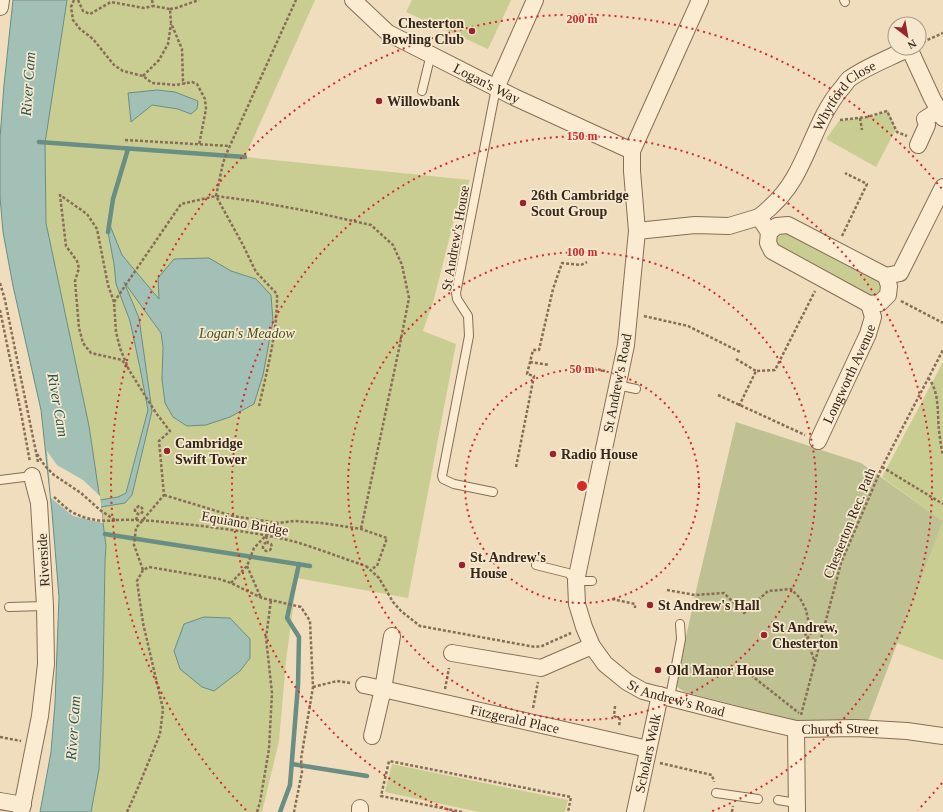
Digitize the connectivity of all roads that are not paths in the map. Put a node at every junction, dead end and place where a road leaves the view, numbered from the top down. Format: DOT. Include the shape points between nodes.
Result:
graph roads {
  1 [pos="353,0"];
  2 [pos="535,0"];
  3 [pos="700,0"];
  4 [pos="430,54"];
  5 [pos="496,88"];
  6 [pos="422,91"];
  7 [pos="941,114"];
  8 [pos="920,142"];
  9 [pos="632,151"];
  10 [pos="943,188"];
  11 [pos="759,217"];
  12 [pos="637,231"];
  13 [pos="769,232"];
  14 [pos="886,276"];
  15 [pos="870,304"];
  16 [pos="617,385"];
  17 [pos="636,389"];
  18 [pos="818,442"];
  19 [pos="36,471"];
  20 [pos="0,480"];
  21 [pos="493,492"];
  22 [pos="536,565"];
  23 [pos="576,581"];
  24 [pos="592,581"];
  25 [pos="45,606"];
  26 [pos="9,607"];
  27 [pos="680,624"];
  28 [pos="392,636"];
  29 [pos="592,646"];
  30 [pos="452,652"];
  31 [pos="364,685"];
  32 [pos="383,689"];
  33 [pos="665,696"];
  34 [pos="799,722"];
  35 [pos="372,736"];
  36 [pos="943,736"];
  37 [pos="647,754"];
  38 [pos="716,793"];
  39 [pos="758,799"];
  40 [pos="778,800"];
  41 [pos="0,801"];
  42 [pos="796,808"];
  43 [pos="22,809"];
  44 [pos="635,812"];
  1 -- 4 [label="street, Logan's Way" via="388,33"];
  2 -- 5 [label="street"];
  3 -- 9 [label="street, St Andrew's Road"];
  4 -- 5 [label="street, Logan's Way"];
  4 -- 6 [label="lane"];
  5 -- 9 [label="street, Logan's Way"];
  5 -- 21 [label="lane, St Andrew's House" via="456,293 468,316 469,336 442,476 454,484"];
  7 -- 8 [label="street, Whytford Close" via="925,119 927,125"];
  7 -- 11 [label="street, Whytford Close" via="909,48 874,65 849,80 827,108 794,178 783,195"];
  9 -- 12 [label="street, St Andrew's Road"];
  10 -- 14 [label="street" via="900,273"];
  11 -- 12 [label="street" via="729,226 695,225"];
  11 -- 13 [label="street, Longworth Avenue"];
  12 -- 16 [label="street, St Andrew's Road" via="626,345"];
  13 -- 14 [label="street" via="777,226 788,225"];
  13 -- 15 [label="street, Longworth Avenue" via="768,243 772,251"];
  14 -- 15 [label="street, Longworth Avenue" via="888,295 880,302"];
  15 -- 18 [label="street, Longworth Avenue" via="873,316 868,334"];
  16 -- 17 [label="lane"];
  16 -- 23 [label="street, St Andrew's Road"];
  19 -- 20 [label="lane"];
  19 -- 25 [label="street, Riverside"];
  22 -- 23 [label="lane" via="568,573"];
  23 -- 24 [label="lane"];
  23 -- 29 [label="street, St Andrew's Road" via="578,604"];
  25 -- 26 [label="lane"];
  25 -- 43 [label="street, Riverside" via="46,664 40,716"];
  27 -- 33 [label="lane" via="681,639"];
  28 -- 32 [label="street"];
  29 -- 30 [label="street" via="542,668"];
  29 -- 33 [label="street, St Andrew's Road" via="605,664 627,682"];
  31 -- 32 [label="street, Fitzgerald Place"];
  32 -- 35 [label="street"];
  32 -- 37 [label="street, Fitzgerald Place" via="616,742"];
  33 -- 34 [label="street, St Andrew's Road" via="737,716"];
  33 -- 37 [label="street, Scholars Walk"];
  34 -- 36 [label="street, Church Street"];
  34 -- 42 [label="street, Church Street"];
  37 -- 44 [label="street, Scholars Walk"];
  38 -- 39 [label="lane"];
  40 -- 42 [label="lane"];
  41 -- 43 [label="street"];
}
